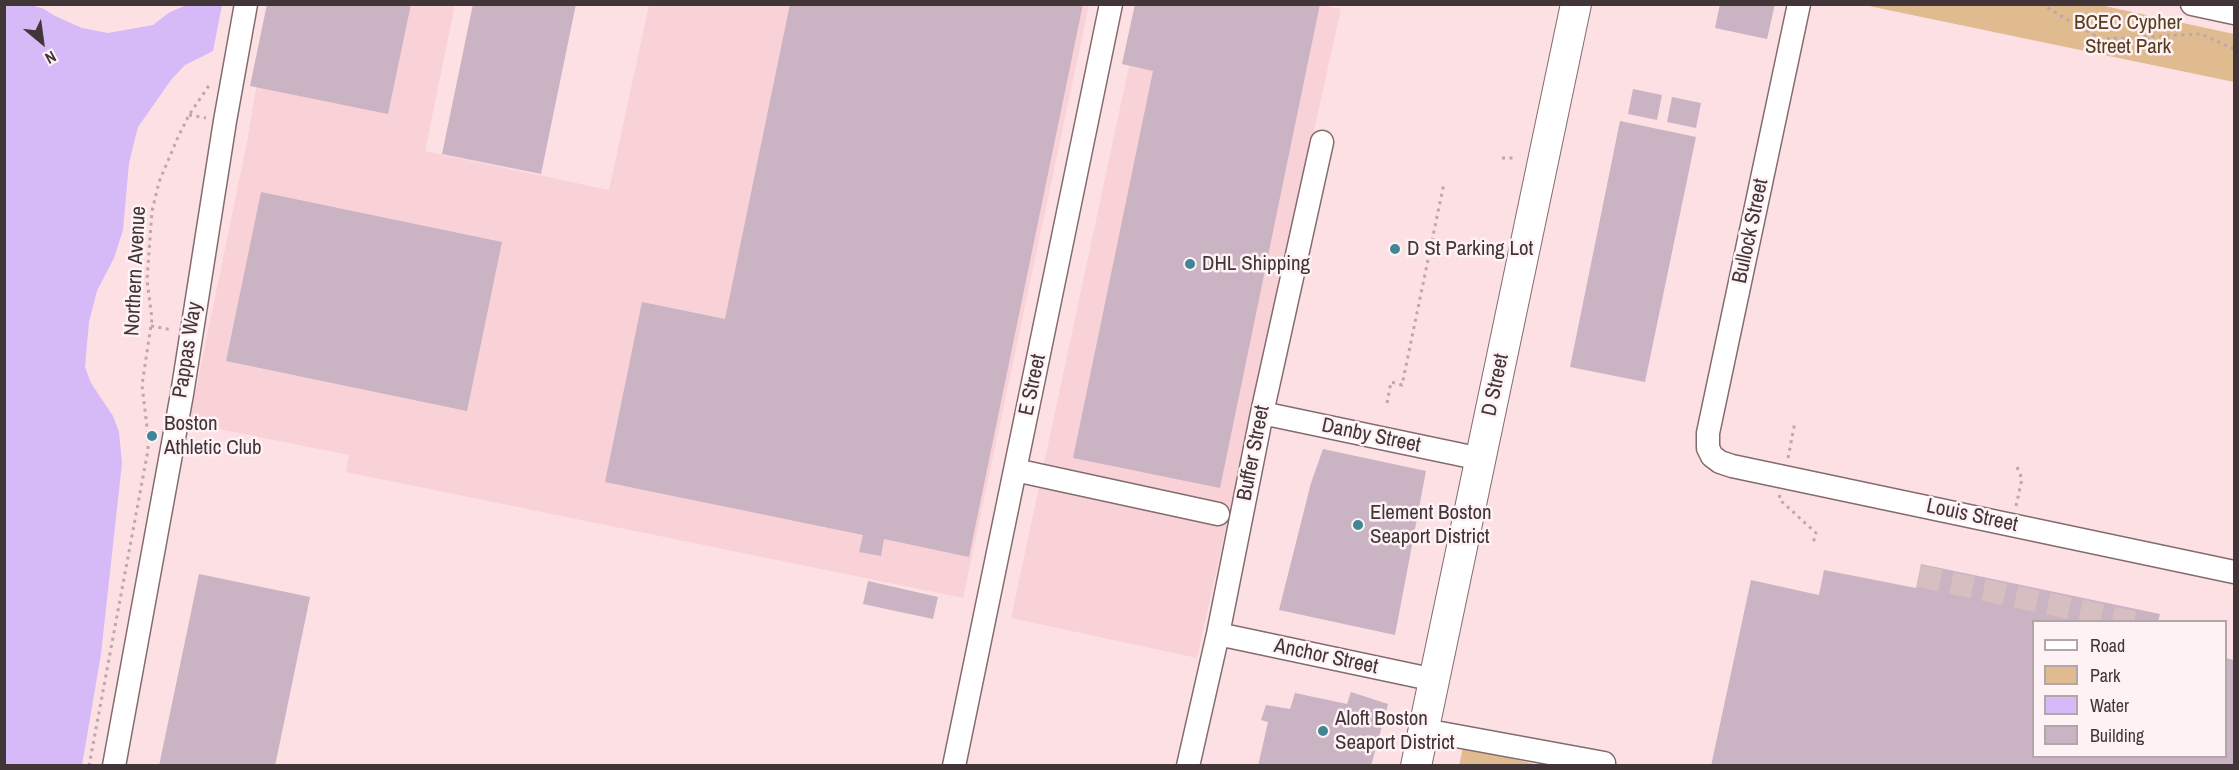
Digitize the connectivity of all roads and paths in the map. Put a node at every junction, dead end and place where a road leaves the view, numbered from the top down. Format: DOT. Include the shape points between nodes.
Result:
graph roads {
  1 [pos="246,4"];
  2 [pos="1111,4"];
  3 [pos="1576,4"];
  4 [pos="1799,4"];
  5 [pos="2041,4"];
  6 [pos="2192,4"];
  7 [pos="2235,14"];
  8 [pos="2235,49"];
  9 [pos="213,80"];
  10 [pos="1322,142"];
  11 [pos="1502,158"];
  12 [pos="1515,158"];
  13 [pos="1444,183"];
  14 [pos="1387,403"];
  15 [pos="1262,413"];
  16 [pos="1796,422"];
  17 [pos="1712,456"];
  18 [pos="1481,459"];
  19 [pos="1787,462"];
  20 [pos="2018,467"];
  21 [pos="1015,470"];
  22 [pos="1781,490"];
  23 [pos="2015,511"];
  24 [pos="1218,514"];
  25 [pos="1813,543"];
  26 [pos="2235,572"];
  27 [pos="1218,634"];
  28 [pos="1435,680"];
  29 [pos="1424,730"];
  30 [pos="1604,763"];
  31 [pos="89,765"];
  32 [pos="94,765"];
  33 [pos="114,765"];
  34 [pos="954,765"];
  35 [pos="1188,765"];
  36 [pos="1416,765"];
  1 -- 33 [label="street, Pappas Way" via="182,394"];
  2 -- 21 [label="street, E Street"];
  3 -- 18 [label="main road, D Street"];
  4 -- 17 [label="street, Bullock Street" via="1708,433"];
  5 -- 8 [label="path" via="2101,39 2201,34"];
  6 -- 7 [label="street"];
  9 -- 31 [label="path, Northern Avenue" via="178,137 159,182 152,211 147,280 152,319 142,385 148,444"];
  10 -- 15 [label="street, Buffer Street"];
  11 -- 12 [label="path"];
  13 -- 14 [label="path" via="1402,385 1391,382"];
  15 -- 18 [label="street, Danby Street"];
  15 -- 27 [label="street, Buffer Street"];
  16 -- 19 [label="path"];
  17 -- 26 [label="street, Louis Street" via="1732,466"];
  18 -- 28 [label="main road, D Street"];
  20 -- 23 [label="path" via="2022,479"];
  21 -- 24 [label="street"];
  21 -- 34 [label="street, E Street"];
  22 -- 25 [label="path" via="1779,499 1816,533"];
  27 -- 28 [label="street, Anchor Street"];
  27 -- 35 [label="street, Buffer Street"];
  28 -- 29 [label="main road, D Street"];
  29 -- 30 [label="street"];
  29 -- 36 [label="main road, D Street"];
  31 -- 32 [label="path"];
}
